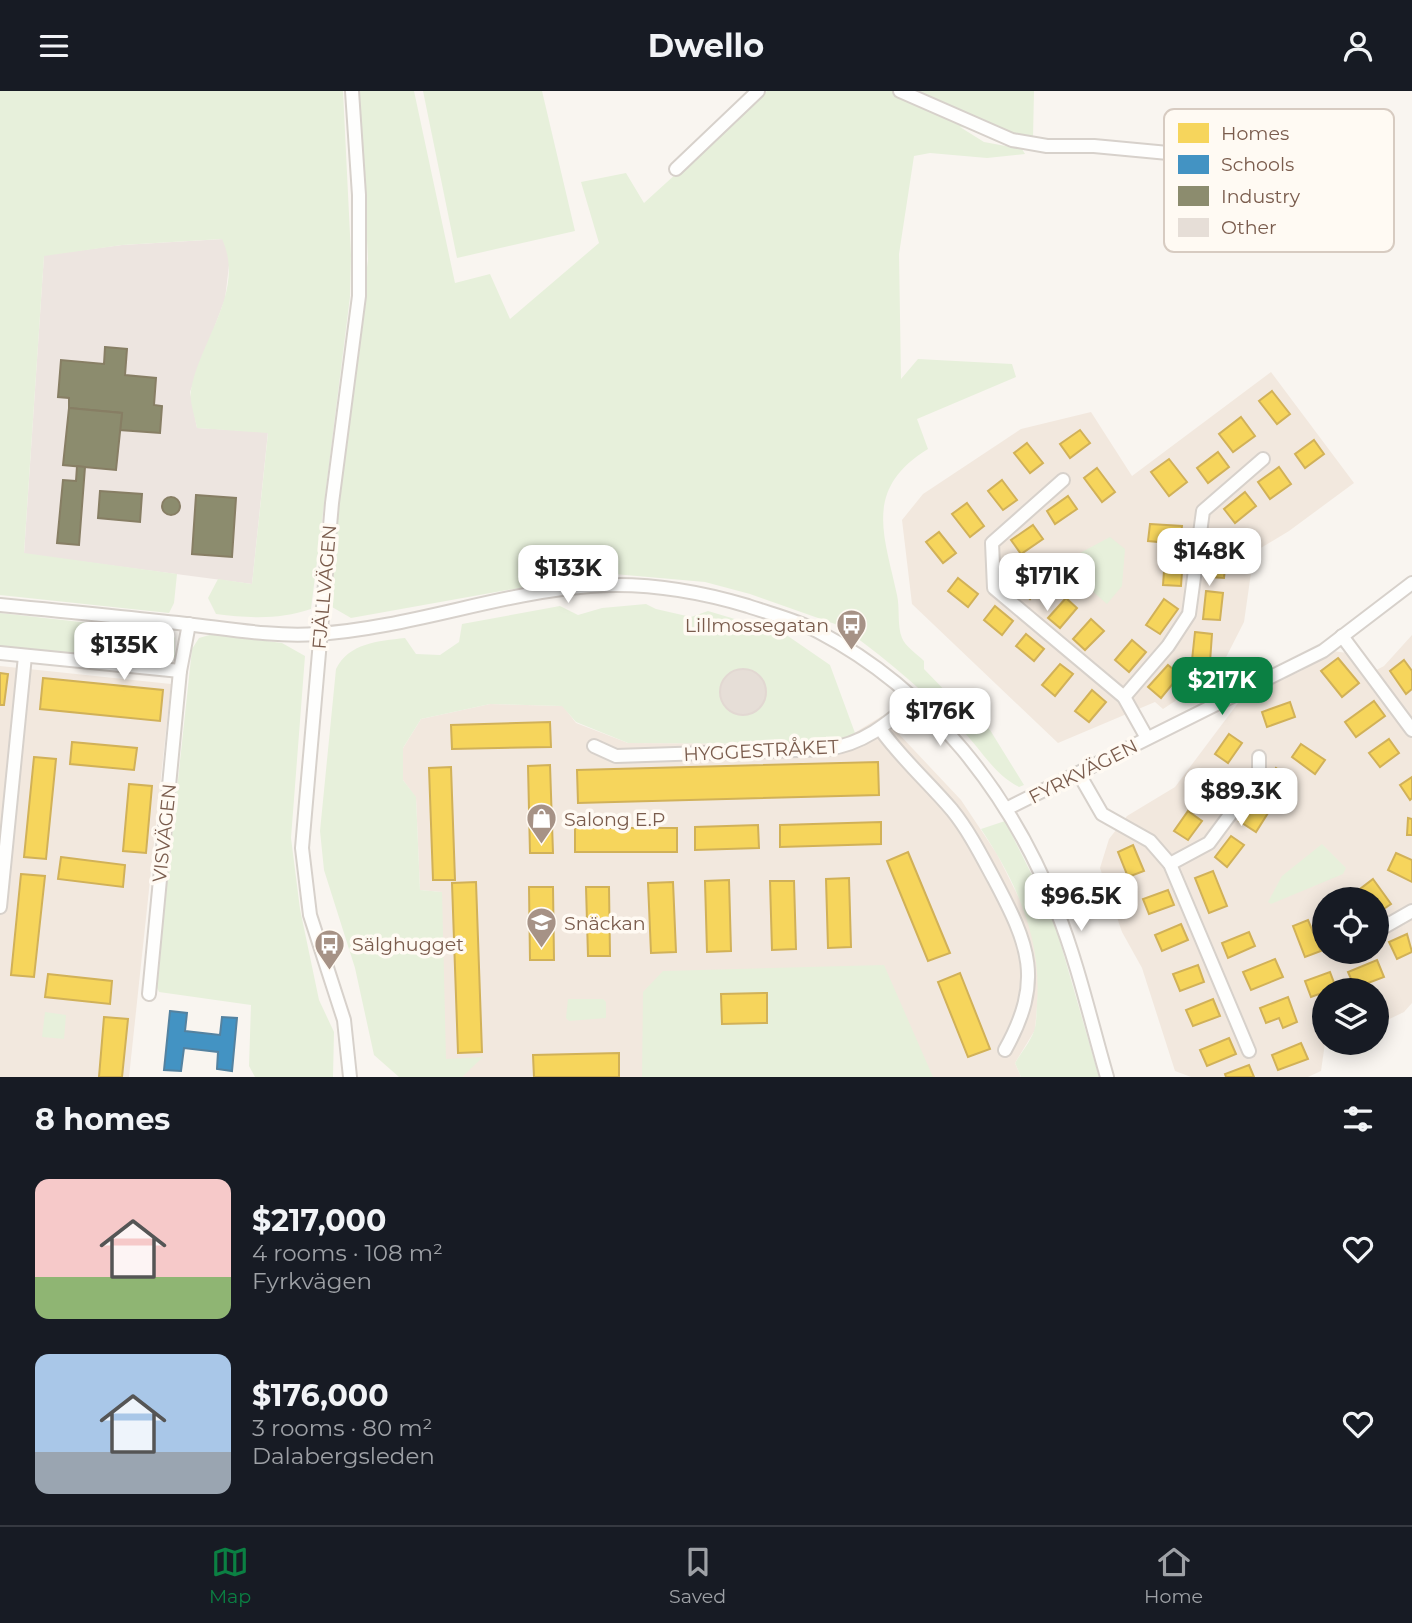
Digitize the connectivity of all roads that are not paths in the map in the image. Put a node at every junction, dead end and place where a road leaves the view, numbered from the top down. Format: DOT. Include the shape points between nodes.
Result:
graph roads {
  1 [pos="352,91"];
  2 [pos="758,91"];
  3 [pos="900,91"];
  4 [pos="1164,153"];
  5 [pos="676,169"];
  6 [pos="1264,459"];
  7 [pos="1063,480"];
  8 [pos="1412,583"];
  9 [pos="0,605"];
  10 [pos="189,624"];
  11 [pos="320,634"];
  12 [pos="1342,636"];
  13 [pos="0,653"];
  14 [pos="25,656"];
  15 [pos="180,671"];
  16 [pos="1124,697"];
  17 [pos="915,700"];
  18 [pos="881,730"];
  19 [pos="1412,730"];
  20 [pos="1147,739"];
  21 [pos="594,746"];
  22 [pos="1259,757"];
  23 [pos="1079,774"];
  24 [pos="1006,809"];
  25 [pos="1170,864"];
  26 [pos="0,907"];
  27 [pos="1412,911"];
  28 [pos="1389,924"];
  29 [pos="149,994"];
  30 [pos="1005,1050"];
  31 [pos="1249,1051"];
  32 [pos="350,1077"];
  33 [pos="1107,1077"];
  1 -- 11 [label="street, FJÄLLVÄGEN" via="359,296"];
  2 -- 5 [label="street"];
  3 -- 4 [label="street" via="1012,140"];
  6 -- 16 [label="street" via="1203,511 1189,614"];
  7 -- 16 [label="street" via="992,543 994,588"];
  8 -- 12 [label="street, FYRKVÄGEN"];
  9 -- 10 [label="street"];
  10 -- 11 [label="street"];
  10 -- 15 [label="street, VISVÄGEN"];
  11 -- 17 [label="street" via="558,590 594,586 673,590 724,599 810,627 867,662"];
  11 -- 32 [label="street, FJÄLLVÄGEN" via="302,865 310,915 348,1041"];
  12 -- 19 [label="street"];
  12 -- 20 [label="street, FYRKVÄGEN" via="1293,667"];
  13 -- 14 [label="street"];
  14 -- 15 [label="street"];
  14 -- 26 [label="street"];
  15 -- 29 [label="street, VISVÄGEN"];
  16 -- 20 [label="street"];
  17 -- 18 [label="street, HYGGESTRÅKET"];
  17 -- 24 [label="street" via="970,756"];
  18 -- 21 [label="street, HYGGESTRÅKET" via="843,747 818,750 616,756"];
  18 -- 30 [label="street" via="964,827 1021,930 1028,966 1026,1002"];
  20 -- 23 [label="street, FYRKVÄGEN"];
  22 -- 25 [label="street" via="1259,771 1249,789 1209,843"];
  23 -- 24 [label="street, FYRKVÄGEN"];
  23 -- 25 [label="street" via="1102,814 1150,841"];
  24 -- 33 [label="street" via="1057,911"];
  25 -- 31 [label="street"];
  27 -- 28 [label="street"];
}
